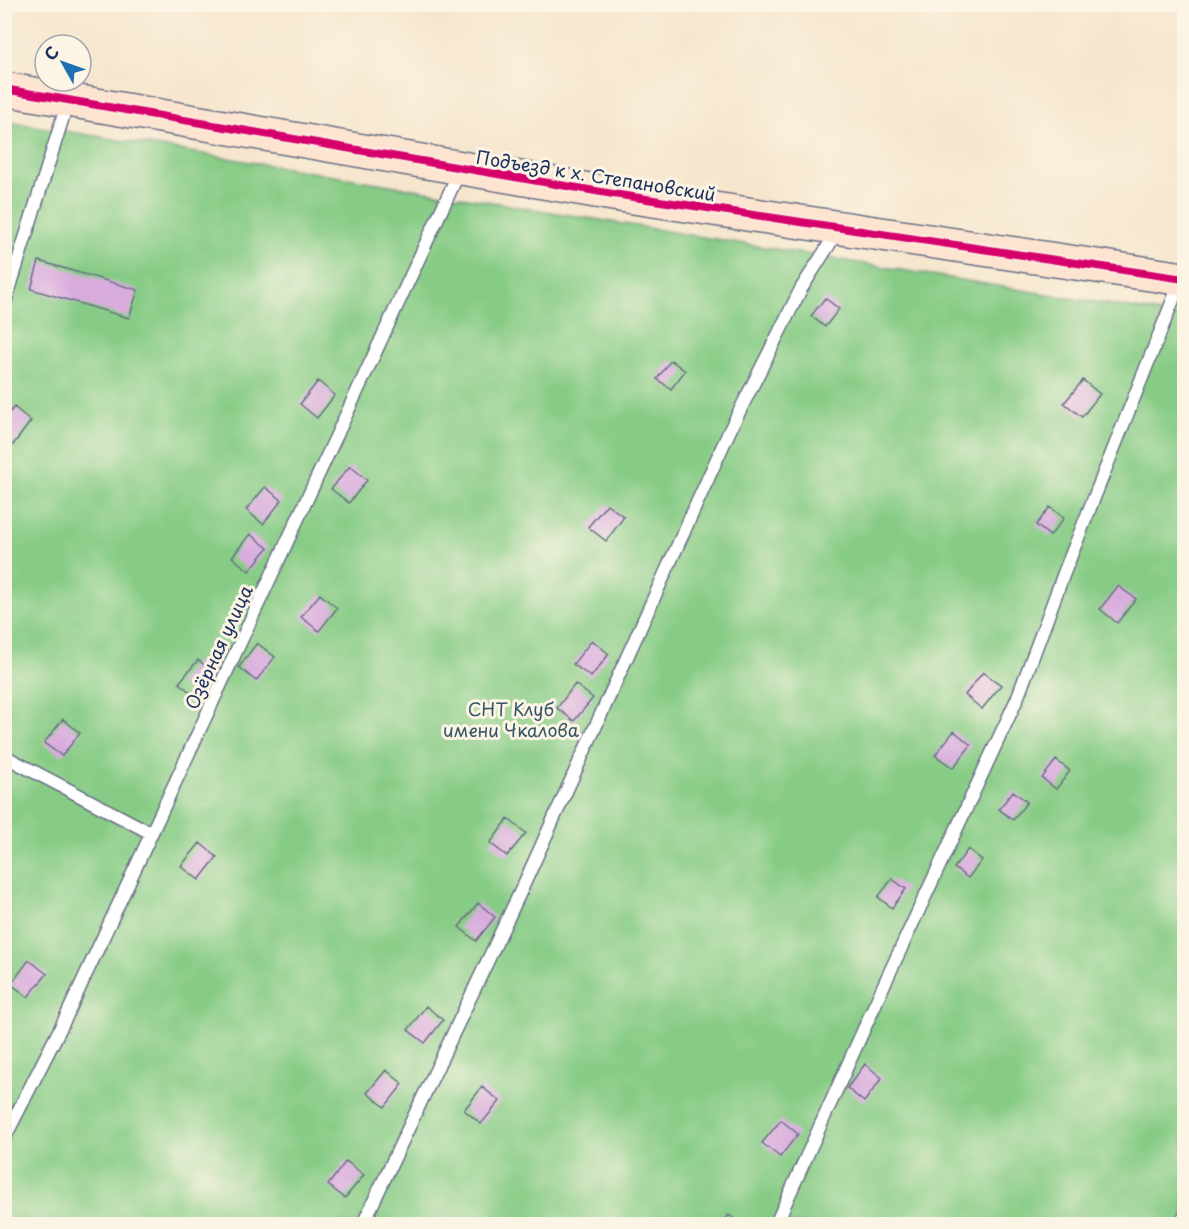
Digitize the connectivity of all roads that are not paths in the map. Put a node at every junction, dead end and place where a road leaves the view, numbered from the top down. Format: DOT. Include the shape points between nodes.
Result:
graph roads {
  1 [pos="4,89"];
  2 [pos="68,100"];
  3 [pos="461,168"];
  4 [pos="840,228"];
  5 [pos="1183,278"];
  6 [pos="4,306"];
  7 [pos="4,756"];
  8 [pos="151,833"];
  9 [pos="4,1139"];
  10 [pos="1185,1217"];
  11 [pos="363,1224"];
  12 [pos="776,1224"];
  13 [pos="1181,1224"];
  1 -- 2 [label="street, Подъезд к х. Степановский"];
  2 -- 3 [label="street, Подъезд к х. Степановский"];
  2 -- 6 [label="lane"];
  3 -- 4 [label="street, Подъезд к х. Степановский"];
  3 -- 8 [label="lane, Озёрная улица"];
  4 -- 5 [label="street, Подъезд к х. Степановский"];
  4 -- 11 [label="lane" via="801,289 730,430 525,882"];
  5 -- 12 [label="lane" via="1017,699"];
  7 -- 8 [label="lane"];
  8 -- 9 [label="lane, Озёрная улица" via="66,1017"];
  10 -- 13 [label="lane"];
}
